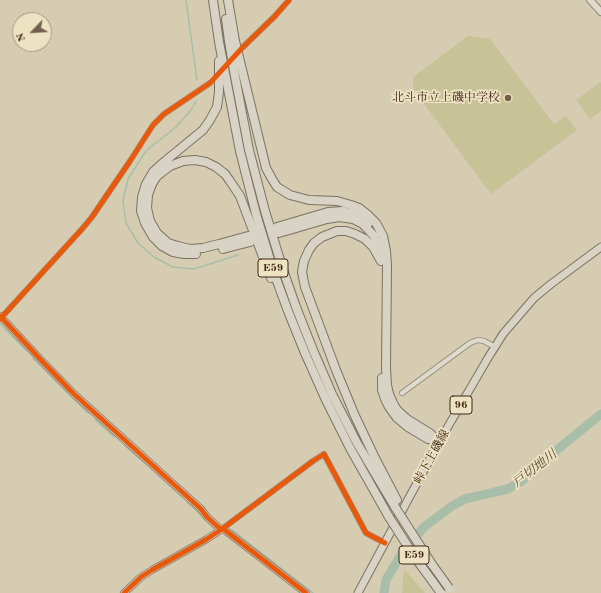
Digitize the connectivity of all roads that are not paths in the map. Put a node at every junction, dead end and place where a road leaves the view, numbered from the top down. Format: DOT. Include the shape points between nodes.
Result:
graph roads {
  1 [pos="213,0"];
  2 [pos="224,0"];
  3 [pos="228,0"];
  4 [pos="289,0"];
  5 [pos="590,0"];
  6 [pos="601,12"];
  7 [pos="219,42"];
  8 [pos="243,47"];
  9 [pos="210,83"];
  10 [pos="383,236"];
  11 [pos="601,247"];
  12 [pos="381,262"];
  13 [pos="1,318"];
  14 [pos="495,347"];
  15 [pos="305,353"];
  16 [pos="402,393"];
  17 [pos="439,442"];
  18 [pos="396,505"];
  19 [pos="222,529"];
  20 [pos="385,543"];
  21 [pos="451,590"];
  22 [pos="124,593"];
  23 [pos="306,593"];
  24 [pos="358,593"];
  25 [pos="441,593"];
  1 -- 7 [label="highway, E59"];
  2 -- 18 [label="highway, E59" via="230,49 249,150 264,211 283,270 332,394 357,442"];
  3 -- 10 [label="highway" via="261,151 272,179 290,195 309,200 337,201 360,208 376,222"];
  4 -- 8 [label="street"];
  5 -- 6 [label="street"];
  7 -- 15 [label="highway, E59" via="240,151 256,214 274,273"];
  7 -- 15 [label="highway" via="217,107 203,130 153,172 142,197 145,223 162,246 184,254 218,250 249,239 190,249 168,243 157,233 150,221 148,195 158,176 170,166 195,160 216,167 240,196 268,272"];
  9 -- 13 [label="street" via="153,124 92,217"];
  10 -- 12 [label="highway" via="370,222 343,211 328,212 278,230 339,217 353,219 363,224 374,236 380,248"];
  10 -- 17 [label="highway" via="387,266 386,368 389,394 397,410"];
  11 -- 14 [label="main road, 峠下上磯線 / 96" via="534,298"];
  12 -- 17 [label="highway" via="382,390 388,407 397,418 428,439"];
  12 -- 18 [label="highway" via="373,247 364,239 346,231 337,231 314,243 304,261 302,272 305,287 336,370"];
  13 -- 19 [label="street" via="74,394"];
  14 -- 16 [label="street" via="478,340 470,343"];
  14 -- 17 [label="main road, 峠下上磯線 / 96"];
  15 -- 25 [label="highway, E59, bridge" via="350,448 389,517"];
  17 -- 20 [label="main road, 峠下上磯線 / 96"];
  18 -- 21 [label="highway, E59, bridge" via="431,563"];
  19 -- 20 [label="street" via="324,454 366,533"];
  19 -- 22 [label="street" via="141,577"];
  19 -- 23 [label="street"];
  20 -- 24 [label="main road, 峠下上磯線 / 96"];
}
